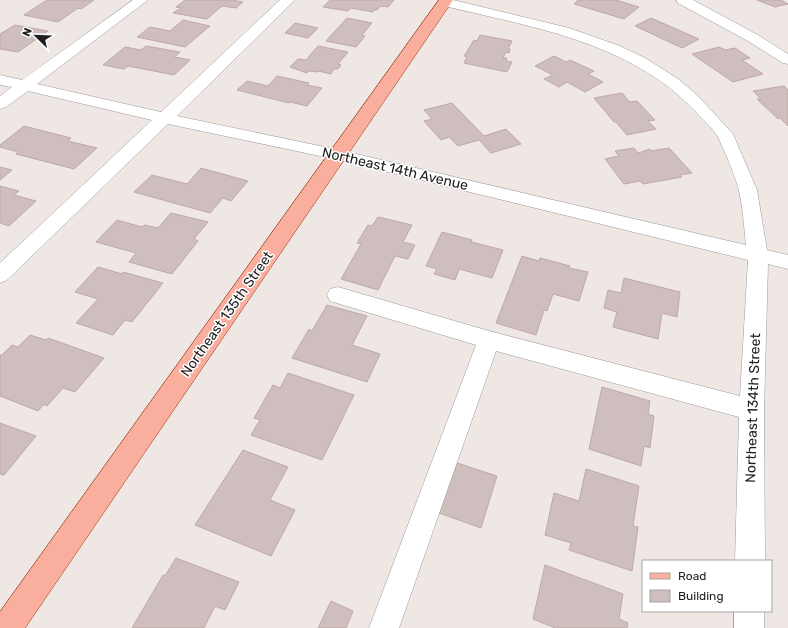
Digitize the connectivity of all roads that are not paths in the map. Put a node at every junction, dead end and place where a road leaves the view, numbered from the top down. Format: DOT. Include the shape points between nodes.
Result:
graph roads {
  1 [pos="141,0"];
  2 [pos="288,0"];
  3 [pos="683,0"];
  4 [pos="446,1"];
  5 [pos="788,60"];
  6 [pos="0,80"];
  7 [pos="25,86"];
  8 [pos="0,104"];
  9 [pos="165,118"];
  10 [pos="339,155"];
  11 [pos="758,255"];
  12 [pos="788,262"];
  13 [pos="0,275"];
  14 [pos="338,295"];
  15 [pos="489,340"];
  16 [pos="752,410"];
  17 [pos="750,560"];
  18 [pos="749,612"];
  19 [pos="7,628"];
  20 [pos="384,628"];
  21 [pos="749,628"];
  1 -- 7 [label="street"];
  2 -- 9 [label="street"];
  3 -- 5 [label="street"];
  4 -- 10 [label="main road, Northeast 135th Street"];
  4 -- 11 [label="street, Northeast 134th Street" via="572,33 615,49 674,82 725,134 748,190"];
  6 -- 7 [label="street, Northeast 14th Avenue"];
  7 -- 8 [label="street"];
  7 -- 9 [label="street, Northeast 14th Avenue"];
  9 -- 10 [label="street, Northeast 14th Avenue"];
  9 -- 13 [label="street"];
  10 -- 11 [label="street, Northeast 14th Avenue"];
  10 -- 19 [label="main road, Northeast 135th Street"];
  11 -- 12 [label="street, Northeast 14th Avenue"];
  11 -- 16 [label="street, Northeast 134th Street"];
  14 -- 15 [label="street"];
  15 -- 16 [label="street"];
  15 -- 20 [label="street"];
  16 -- 17 [label="street, Northeast 134th Street"];
  18 -- 21 [label="street"];
}
